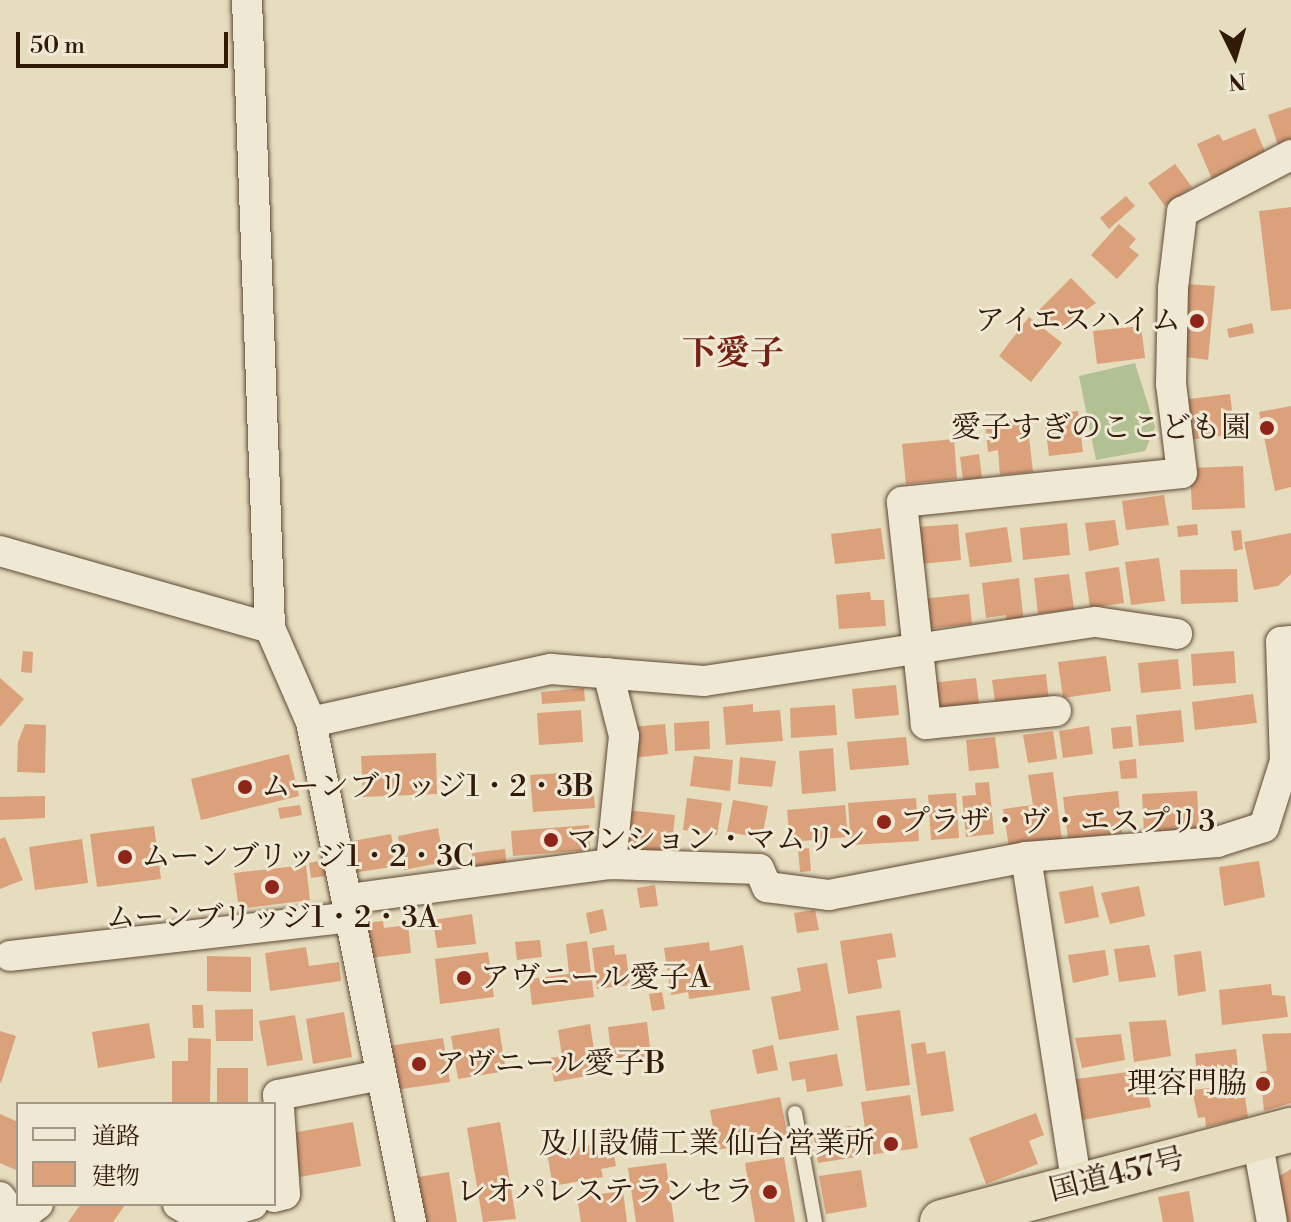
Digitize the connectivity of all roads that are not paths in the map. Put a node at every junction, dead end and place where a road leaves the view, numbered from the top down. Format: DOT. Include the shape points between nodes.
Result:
graph roads {
  1 [pos="247,0"];
  2 [pos="1291,155"];
  3 [pos="0,551"];
  4 [pos="270,628"];
  5 [pos="1177,634"];
  6 [pos="1291,641"];
  7 [pos="917,651"];
  8 [pos="608,673"];
  9 [pos="1056,711"];
  10 [pos="311,722"];
  11 [pos="1026,857"];
  12 [pos="611,864"];
  13 [pos="350,908"];
  14 [pos="10,956"];
  15 [pos="381,1075"];
  16 [pos="795,1113"];
  17 [pos="1274,1135"];
  18 [pos="1077,1185"];
  19 [pos="276,1196"];
  20 [pos="181,1206"];
  21 [pos="246,1206"];
  22 [pos="950,1221"];
  23 [pos="411,1222"];
  24 [pos="815,1222"];
  25 [pos="1272,1222"];
  1 -- 4 [label="street"];
  2 -- 7 [label="street" via="1182,212 1173,288 1171,384 1182,473 902,502"];
  3 -- 4 [label="street"];
  4 -- 10 [label="street"];
  5 -- 7 [label="street" via="1096,622"];
  6 -- 11 [label="street" via="1281,642 1285,761 1264,827 1217,842"];
  7 -- 8 [label="street" via="704,681"];
  7 -- 9 [label="street" via="926,724"];
  8 -- 10 [label="street" via="551,669"];
  8 -- 12 [label="street" via="624,736"];
  10 -- 13 [label="street"];
  11 -- 12 [label="street" via="829,895 767,887 759,869"];
  11 -- 18 [label="street"];
  12 -- 13 [label="street"];
  13 -- 14 [label="street"];
  13 -- 15 [label="street"];
  15 -- 19 [label="street" via="278,1095 285,1194"];
  15 -- 23 [label="street"];
  16 -- 24 [label="lane"];
  17 -- 18 [label="highway, 国道457号"];
  17 -- 25 [label="street"];
  18 -- 22 [label="highway, 国道457号"];
  20 -- 21 [label="street" via="204,1219"];
}
